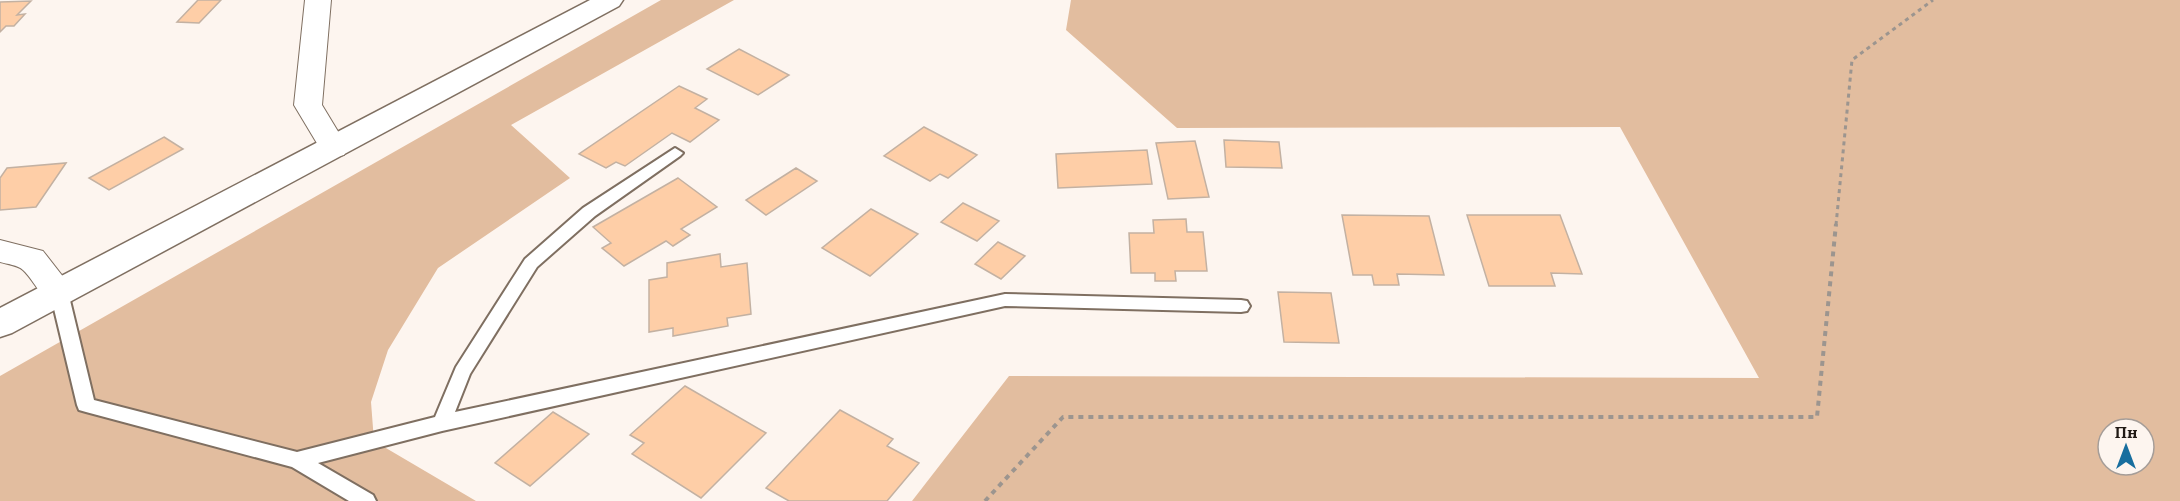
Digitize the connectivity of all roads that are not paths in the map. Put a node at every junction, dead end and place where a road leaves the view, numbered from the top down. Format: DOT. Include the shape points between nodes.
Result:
graph roads {
  1 [pos="318,0"];
  2 [pos="610,0"];
  3 [pos="334,148"];
  4 [pos="675,153"];
  5 [pos="0,251"];
  6 [pos="59,292"];
  7 [pos="1241,306"];
  8 [pos="0,324"];
  9 [pos="442,423"];
  10 [pos="297,460"];
  11 [pos="366,501"];
  1 -- 3 [label="street" via="308,105"];
  2 -- 3 [label="main road"];
  3 -- 6 [label="main road"];
  4 -- 9 [label="lane" via="589,212 531,263 462,372"];
  5 -- 6 [label="street" via="32,259"];
  6 -- 8 [label="main road"];
  6 -- 10 [label="lane" via="86,405"];
  7 -- 9 [label="lane" via="1005,300"];
  9 -- 10 [label="lane"];
  10 -- 11 [label="lane"];
}
